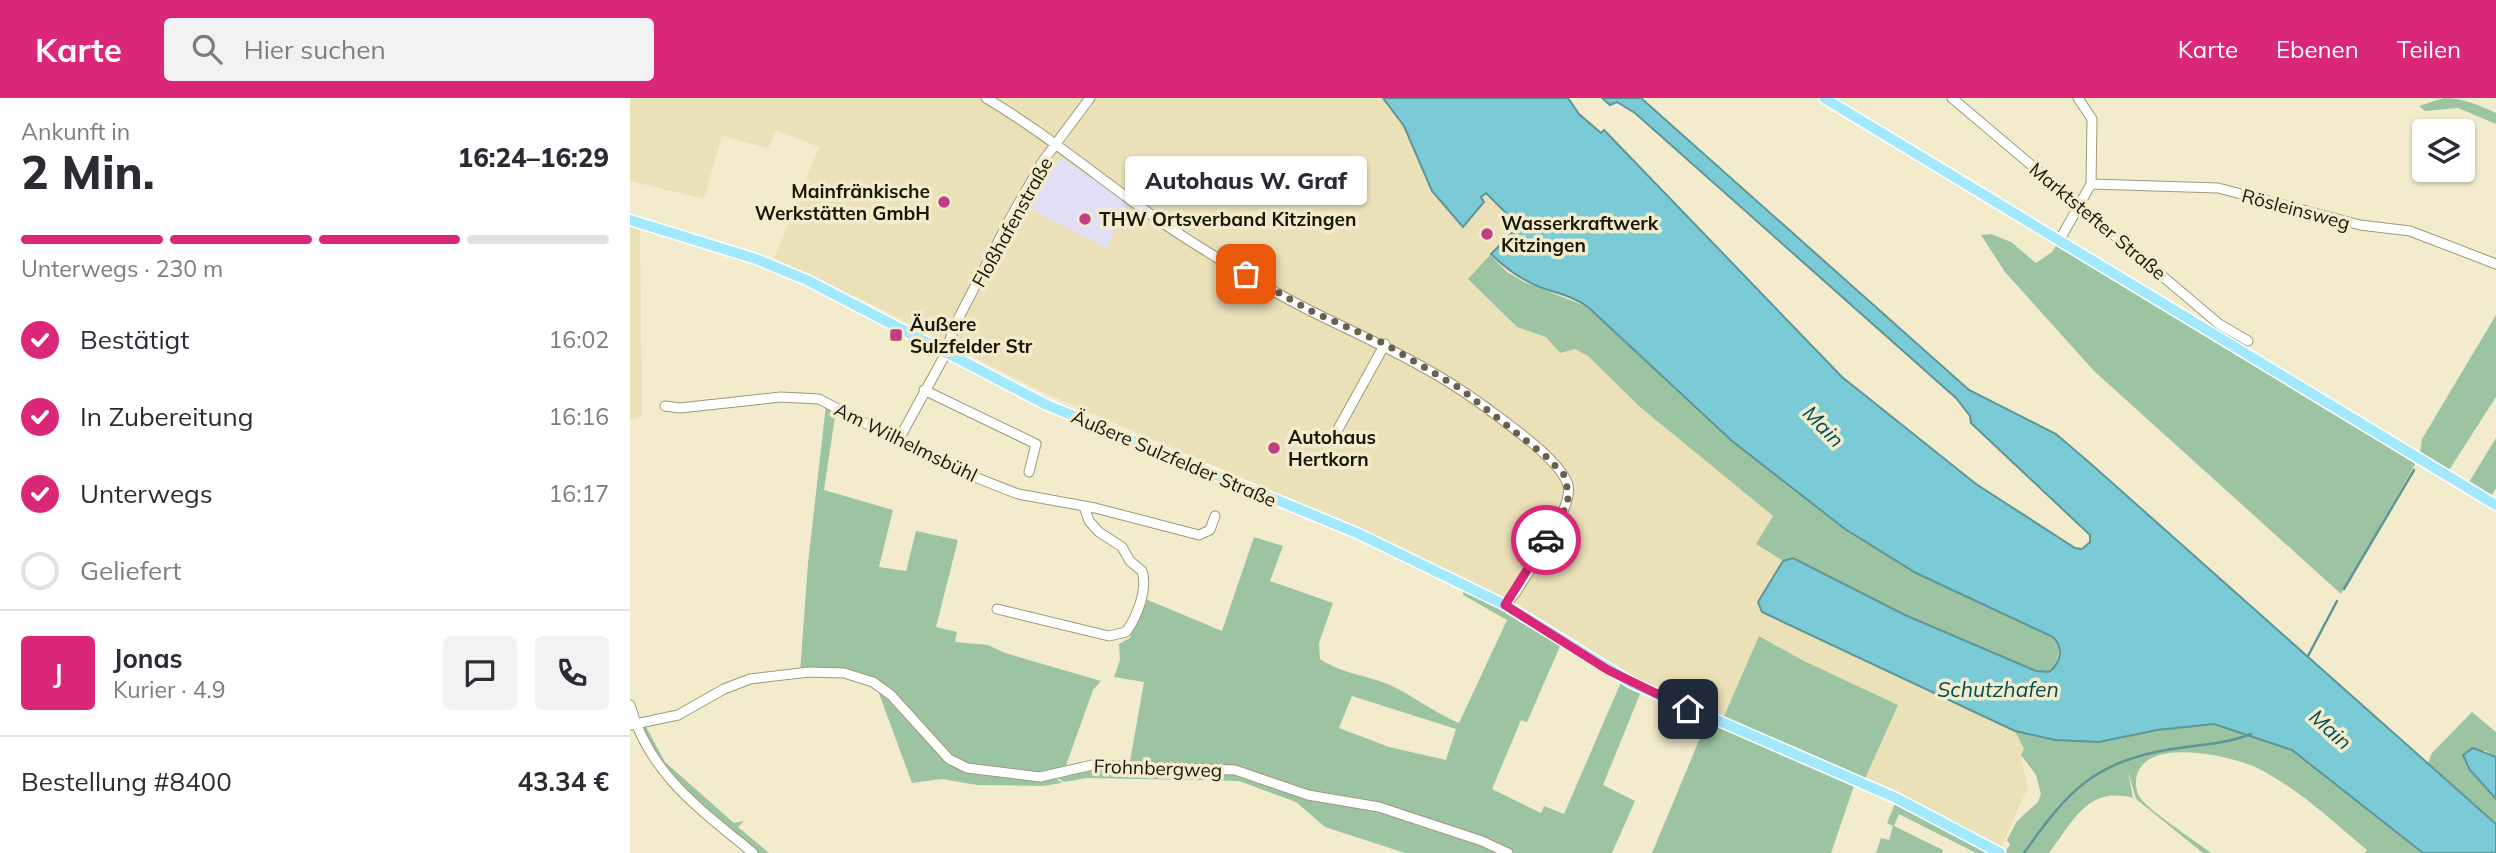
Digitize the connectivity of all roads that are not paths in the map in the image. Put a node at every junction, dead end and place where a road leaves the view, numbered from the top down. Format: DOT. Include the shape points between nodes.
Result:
graph roads {
  1 [pos="986,98"];
  2 [pos="1090,98"];
  3 [pos="1824,98"];
  4 [pos="1952,98"];
  5 [pos="2078,98"];
  6 [pos="1055,146"];
  7 [pos="2091,184"];
  8 [pos="2078,204"];
  9 [pos="630,220"];
  10 [pos="2059,241"];
  11 [pos="2496,264"];
  12 [pos="2248,341"];
  13 [pos="1385,344"];
  14 [pos="946,352"];
  15 [pos="924,390"];
  16 [pos="665,406"];
  17 [pos="1337,431"];
  18 [pos="899,439"];
  19 [pos="1029,472"];
  20 [pos="2496,505"];
  21 [pos="1084,506"];
  22 [pos="1215,516"];
  23 [pos="1505,605"];
  24 [pos="997,609"];
  25 [pos="630,705"];
  26 [pos="632,723"];
  27 [pos="752,853"];
  28 [pos="1508,853"];
  29 [pos="2000,853"];
  1 -- 6 [label="street" via="1040,131"];
  2 -- 6 [label="street, Floßhafenstraße"];
  3 -- 10 [label="main road"];
  4 -- 8 [label="street, Marktstefter Straße"];
  5 -- 7 [label="street" via="2092,119"];
  6 -- 13 [label="street" via="1202,249 1311,311"];
  6 -- 14 [label="street, Floßhafenstraße" via="1011,216 955,325"];
  7 -- 8 [label="street"];
  7 -- 11 [label="street, Rösleinsweg" via="2218,188 2360,225 2410,231"];
  8 -- 10 [label="street"];
  8 -- 12 [label="street, Marktstefter Straße" via="2219,324"];
  9 -- 14 [label="main road, Äußere Sulzfelder Straße" via="807,279"];
  10 -- 20 [label="main road"];
  13 -- 17 [label="street"];
  13 -- 23 [label="street" via="1461,389 1548,458 1567,482 1565,509"];
  14 -- 15 [label="street, Floßhafenstraße"];
  14 -- 23 [label="main road, Äußere Sulzfelder Straße" via="1047,405 1359,534"];
  15 -- 18 [label="street, Floßhafenstraße"];
  15 -- 19 [label="street" via="1036,444"];
  16 -- 18 [label="street, Am Wilhelmsbühl" via="781,397 818,399"];
  18 -- 21 [label="street, Am Wilhelmsbühl" via="949,467 1018,494"];
  21 -- 22 [label="street, Am Wilhelmsbühl" via="1199,535 1210,530"];
  21 -- 24 [label="street" via="1089,521 1122,547 1145,578 1126,632 1109,636"];
  23 -- 29 [label="main road, Äußere Sulzfelder Straße" via="1608,670 1896,798"];
  25 -- 26 [label="street"];
  26 -- 27 [label="street" via="677,789"];
  26 -- 28 [label="street, Frohnbergweg" via="678,715 750,679 844,673 873,682 891,695 950,759 974,770 1040,778 1092,765 1235,770 1308,795 1379,807"];
}
